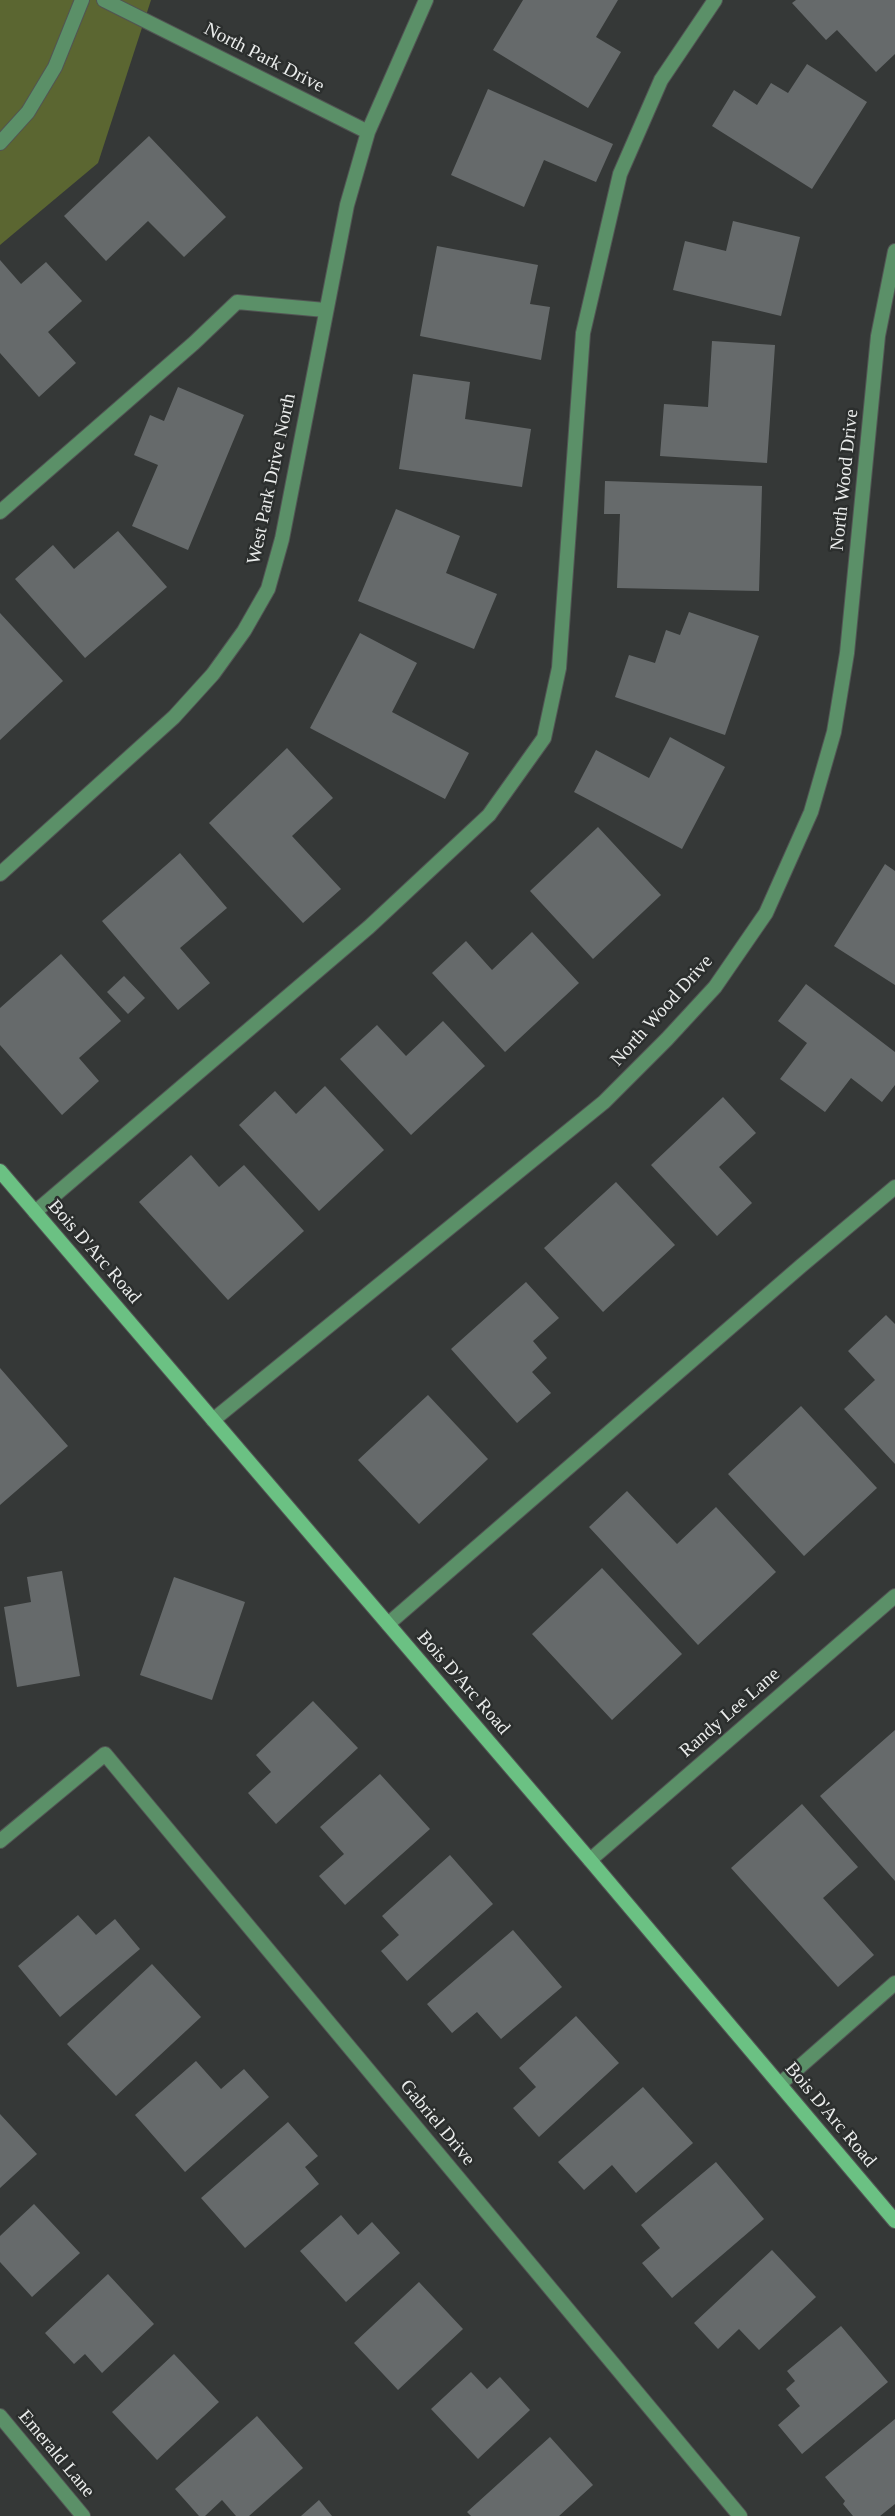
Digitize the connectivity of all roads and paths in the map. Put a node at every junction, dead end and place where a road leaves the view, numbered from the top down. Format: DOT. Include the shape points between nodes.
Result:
graph roads {
  1 [pos="82,0"];
  2 [pos="104,0"];
  3 [pos="426,0"];
  4 [pos="715,0"];
  5 [pos="368,132"];
  6 [pos="0,143"];
  7 [pos="895,251"];
  8 [pos="325,310"];
  9 [pos="0,512"];
  10 [pos="0,874"];
  11 [pos="0,1171"];
  12 [pos="895,1187"];
  13 [pos="35,1212"];
  14 [pos="213,1420"];
  15 [pos="895,1596"];
  16 [pos="387,1624"];
  17 [pos="0,1841"];
  18 [pos="590,1860"];
  19 [pos="895,1983"];
  20 [pos="780,2084"];
  21 [pos="895,2221"];
  22 [pos="0,2416"];
  23 [pos="83,2516"];
  24 [pos="740,2516"];
  1 -- 6 [label="street" via="55,67 28,112"];
  2 -- 5 [label="street, North Park Drive"];
  3 -- 5 [label="street, West Park Drive North"];
  4 -- 13 [label="street" via="661,80 620,174 583,333 559,668 544,738 489,815 469,834 369,927"];
  5 -- 8 [label="street, West Park Drive North"];
  7 -- 14 [label="street, North Wood Drive" via="878,336 848,653 834,732 811,812 766,913 715,987 604,1102"];
  8 -- 9 [label="street" via="237,302"];
  8 -- 10 [label="street, West Park Drive North" via="282,538 268,589 250,621 213,674 174,717"];
  11 -- 13 [label="street, Bois D'Arc Road"];
  12 -- 16 [label="street"];
  13 -- 14 [label="street, Bois D'Arc Road"];
  14 -- 16 [label="street, Bois D'Arc Road"];
  15 -- 18 [label="street, Randy Lee Lane"];
  16 -- 18 [label="street, Bois D'Arc Road"];
  17 -- 24 [label="street, Gabriel Drive" via="105,1754"];
  18 -- 20 [label="street, Bois D'Arc Road"];
  19 -- 20 [label="street"];
  20 -- 21 [label="street, Bois D'Arc Road"];
  22 -- 23 [label="street, Emerald Lane"];
}
